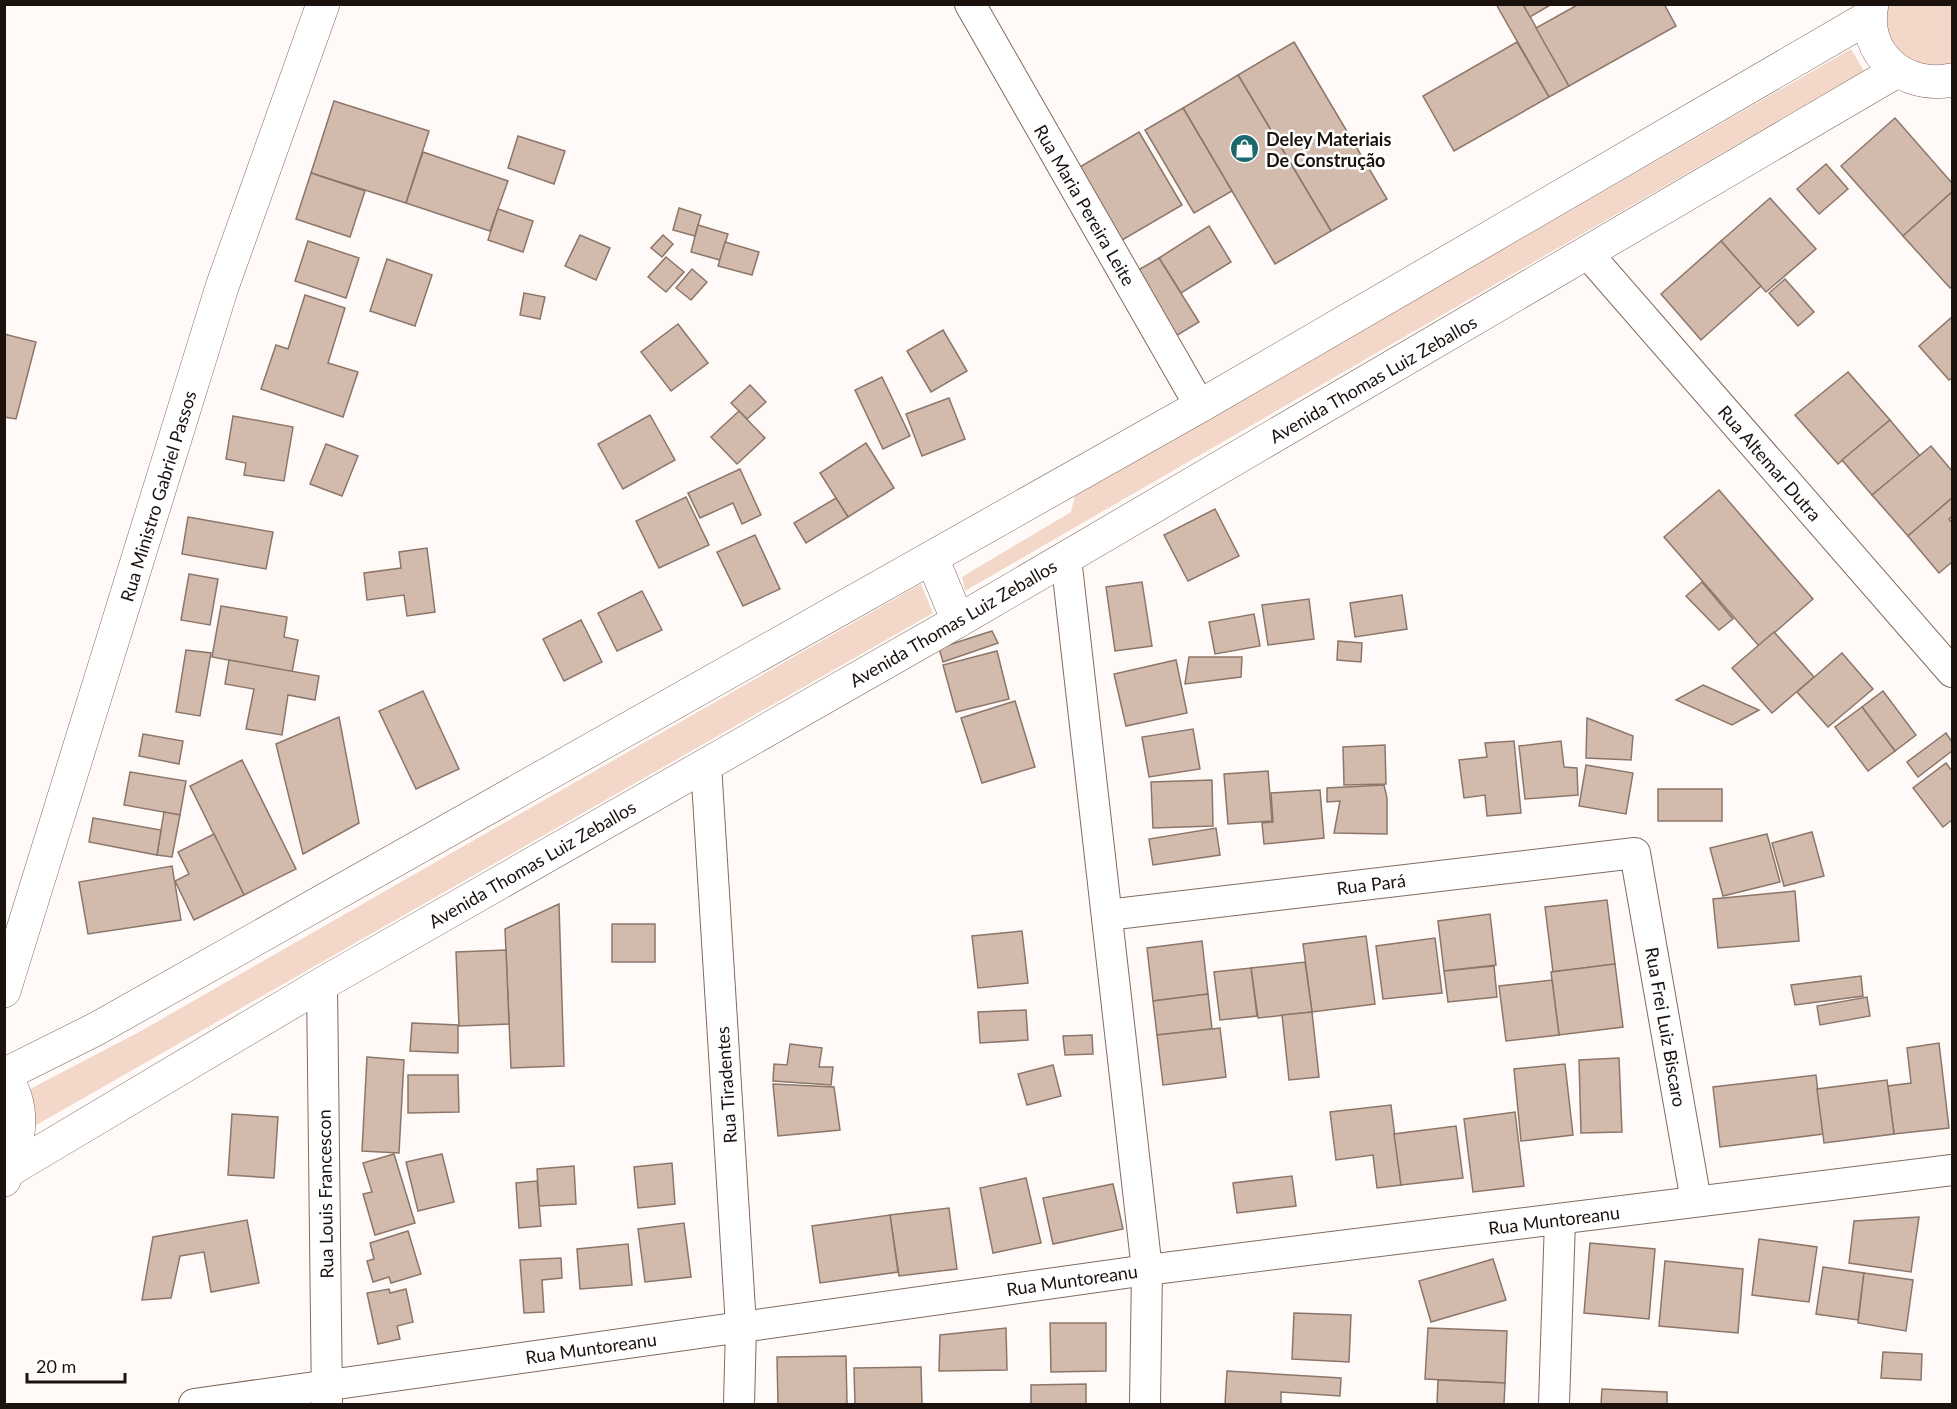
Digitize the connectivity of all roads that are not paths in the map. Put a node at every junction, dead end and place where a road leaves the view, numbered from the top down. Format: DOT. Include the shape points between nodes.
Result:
graph roads {
  1 [pos="323,4"];
  2 [pos="970,4"];
  3 [pos="1870,11"];
  4 [pos="1897,71"];
  5 [pos="1953,80"];
  6 [pos="1588,254"];
  7 [pos="1200,406"];
  8 [pos="932,558"];
  9 [pos="1066,558"];
  10 [pos="958,621"];
  11 [pos="1953,672"];
  12 [pos="706,765"];
  13 [pos="1635,853"];
  14 [pos="1107,915"];
  15 [pos="322,984"];
  16 [pos="4,991"];
  17 [pos="4,1075"];
  18 [pos="1953,1170"];
  19 [pos="6,1176"];
  20 [pos="1696,1201"];
  21 [pos="1560,1220"];
  22 [pos="1147,1270"];
  23 [pos="741,1326"];
  24 [pos="327,1395"];
  25 [pos="194,1404"];
  26 [pos="739,1404"];
  27 [pos="1145,1404"];
  28 [pos="1554,1404"];
  1 -- 16 [label="main road, Rua Ministro Gabriel Passos" via="222,287"];
  2 -- 7 [label="street, Rua Maria Pereira Leite"];
  3 -- 4 [label="main road" via="1876,48"];
  3 -- 7 [label="main road"];
  4 -- 5 [label="main road" via="1916,81"];
  4 -- 6 [label="main road, Avenida Thomas Luiz Zeballos"];
  6 -- 9 [label="main road, Avenida Thomas Luiz Zeballos"];
  6 -- 11 [label="street, Rua Altemar Dutra"];
  7 -- 8 [label="main road"];
  8 -- 10 [label="main road"];
  8 -- 17 [label="main road" via="96,1029"];
  9 -- 10 [label="main road, Avenida Thomas Luiz Zeballos"];
  9 -- 14 [label="street"];
  10 -- 12 [label="main road, Avenida Thomas Luiz Zeballos"];
  12 -- 15 [label="main road, Avenida Thomas Luiz Zeballos"];
  12 -- 23 [label="street, Rua Tiradentes"];
  13 -- 14 [label="street, Rua Pará"];
  13 -- 20 [label="street, Rua Frei Luiz Biscaro"];
  14 -- 22 [label="street"];
  15 -- 19 [label="main road, Avenida Thomas Luiz Zeballos"];
  15 -- 24 [label="street, Rua Louis Francescon"];
  17 -- 19 [label="main road" via="16,1092 19,1113 18,1140"];
  18 -- 20 [label="street, Rua Muntoreanu"];
  20 -- 21 [label="street, Rua Muntoreanu"];
  21 -- 22 [label="street, Rua Muntoreanu"];
  21 -- 28 [label="street"];
  22 -- 23 [label="street, Rua Muntoreanu"];
  22 -- 27 [label="street"];
  23 -- 24 [label="street, Rua Muntoreanu"];
  23 -- 26 [label="street, Rua Tiradentes"];
  24 -- 25 [label="street, Rua Muntoreanu"];
}
